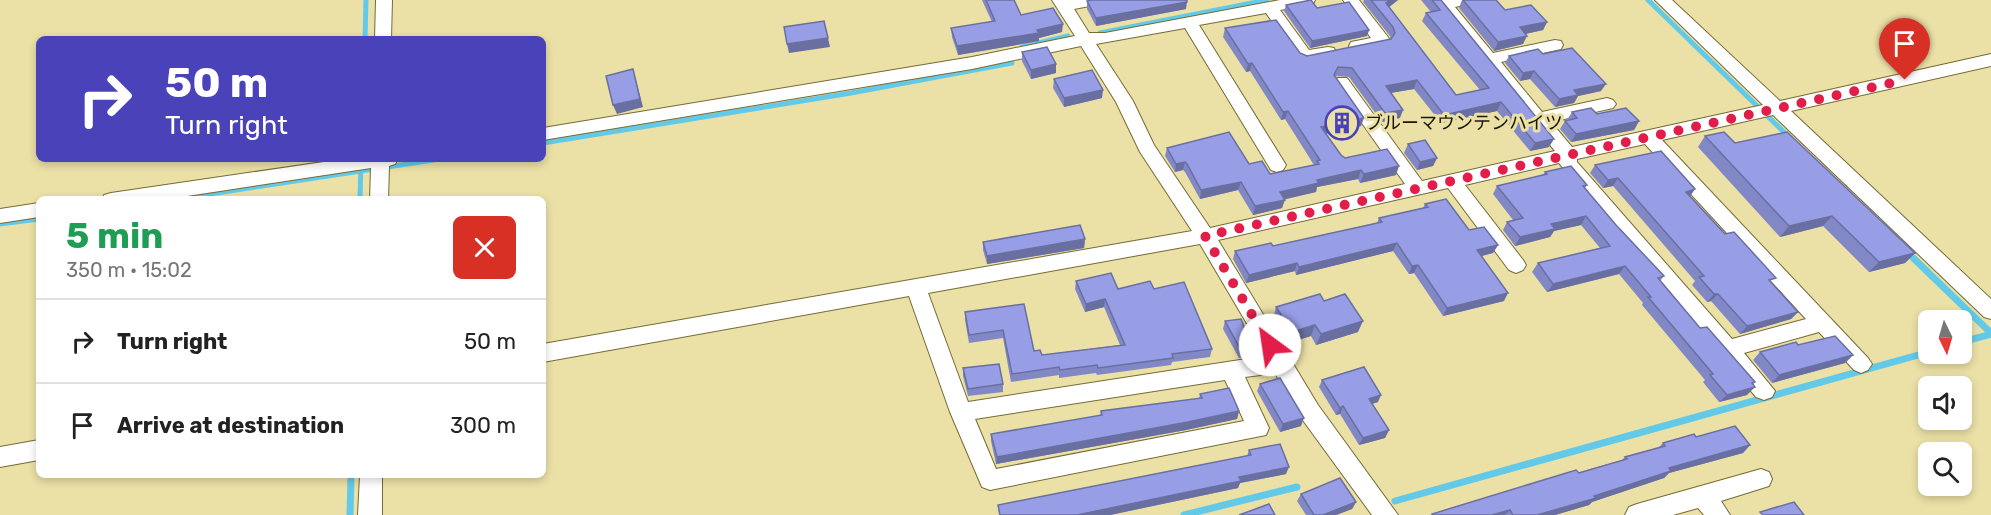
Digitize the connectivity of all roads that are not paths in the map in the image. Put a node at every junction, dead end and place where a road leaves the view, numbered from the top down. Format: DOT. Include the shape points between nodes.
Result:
graph roads {
  1 [pos="384,0"];
  2 [pos="1094,0"];
  3 [pos="1306,0"];
  4 [pos="1351,0"];
  5 [pos="1462,0"];
  6 [pos="1663,0"];
  7 [pos="1062,3"];
  8 [pos="1270,7"];
  9 [pos="1189,22"];
  10 [pos="383,36"];
  11 [pos="1086,39"];
  12 [pos="1555,45"];
  13 [pos="1489,59"];
  14 [pos="1991,60"];
  15 [pos="1341,82"];
  16 [pos="1607,104"];
  17 [pos="1777,109"];
  18 [pos="1538,119"];
  19 [pos="546,134"];
  20 [pos="1649,137"];
  21 [pos="1568,155"];
  22 [pos="382,164"];
  23 [pos="1278,165"];
  24 [pos="1452,181"];
  25 [pos="1418,189"];
  26 [pos="138,196"];
  27 [pos="379,196"];
  28 [pos="36,210"];
  29 [pos="0,216"];
  30 [pos="1205,236"];
  31 [pos="1516,265"];
  32 [pos="915,286"];
  33 [pos="1991,311"];
  34 [pos="1823,323"];
  35 [pos="1728,349"];
  36 [pos="546,352"];
  37 [pos="1280,363"];
  38 [pos="1861,364"];
  39 [pos="1231,371"];
  40 [pos="1764,391"];
  41 [pos="961,412"];
  42 [pos="36,451"];
  43 [pos="0,457"];
  44 [pos="371,478"];
  45 [pos="1761,478"];
  46 [pos="1702,496"];
  47 [pos="370,515"];
  48 [pos="1386,515"];
  49 [pos="1637,515"];
  50 [pos="1718,515"];
  1 -- 10 [label="street"];
  2 -- 7 [label="street"];
  3 -- 8 [label="street"];
  4 -- 8 [label="street" via="1382,41 1305,56"];
  5 -- 13 [label="street" via="1444,3"];
  6 -- 17 [label="street"];
  7 -- 11 [label="street"];
  8 -- 9 [label="street"];
  9 -- 11 [label="street"];
  9 -- 23 [label="street"];
  11 -- 19 [label="street" via="972,63"];
  11 -- 30 [label="street" via="1124,101 1146,147"];
  12 -- 13 [label="street"];
  13 -- 18 [label="street"];
  14 -- 17 [label="street"];
  15 -- 25 [label="street"];
  16 -- 18 [label="street"];
  17 -- 20 [label="street"];
  17 -- 33 [label="street"];
  18 -- 21 [label="street"];
  20 -- 21 [label="street"];
  20 -- 34 [label="street"];
  21 -- 24 [label="street"];
  21 -- 35 [label="street" via="1568,164"];
  22 -- 26 [label="street" via="351,165"];
  22 -- 27 [label="street"];
  24 -- 25 [label="street"];
  24 -- 31 [label="street"];
  25 -- 30 [label="street"];
  28 -- 29 [label="street"];
  30 -- 32 [label="street"];
  30 -- 37 [label="street"];
  32 -- 36 [label="street"];
  32 -- 41 [label="street"];
  34 -- 35 [label="street"];
  34 -- 38 [label="street"];
  35 -- 40 [label="street"];
  37 -- 39 [label="street"];
  37 -- 48 [label="street" via="1310,412"];
  39 -- 41 [label="street"];
  39 -- 41 [label="street" via="1258,428 990,480"];
  42 -- 43 [label="street"];
  44 -- 47 [label="street"];
  45 -- 46 [label="street"];
  46 -- 49 [label="street"];
  46 -- 50 [label="street"];
}
